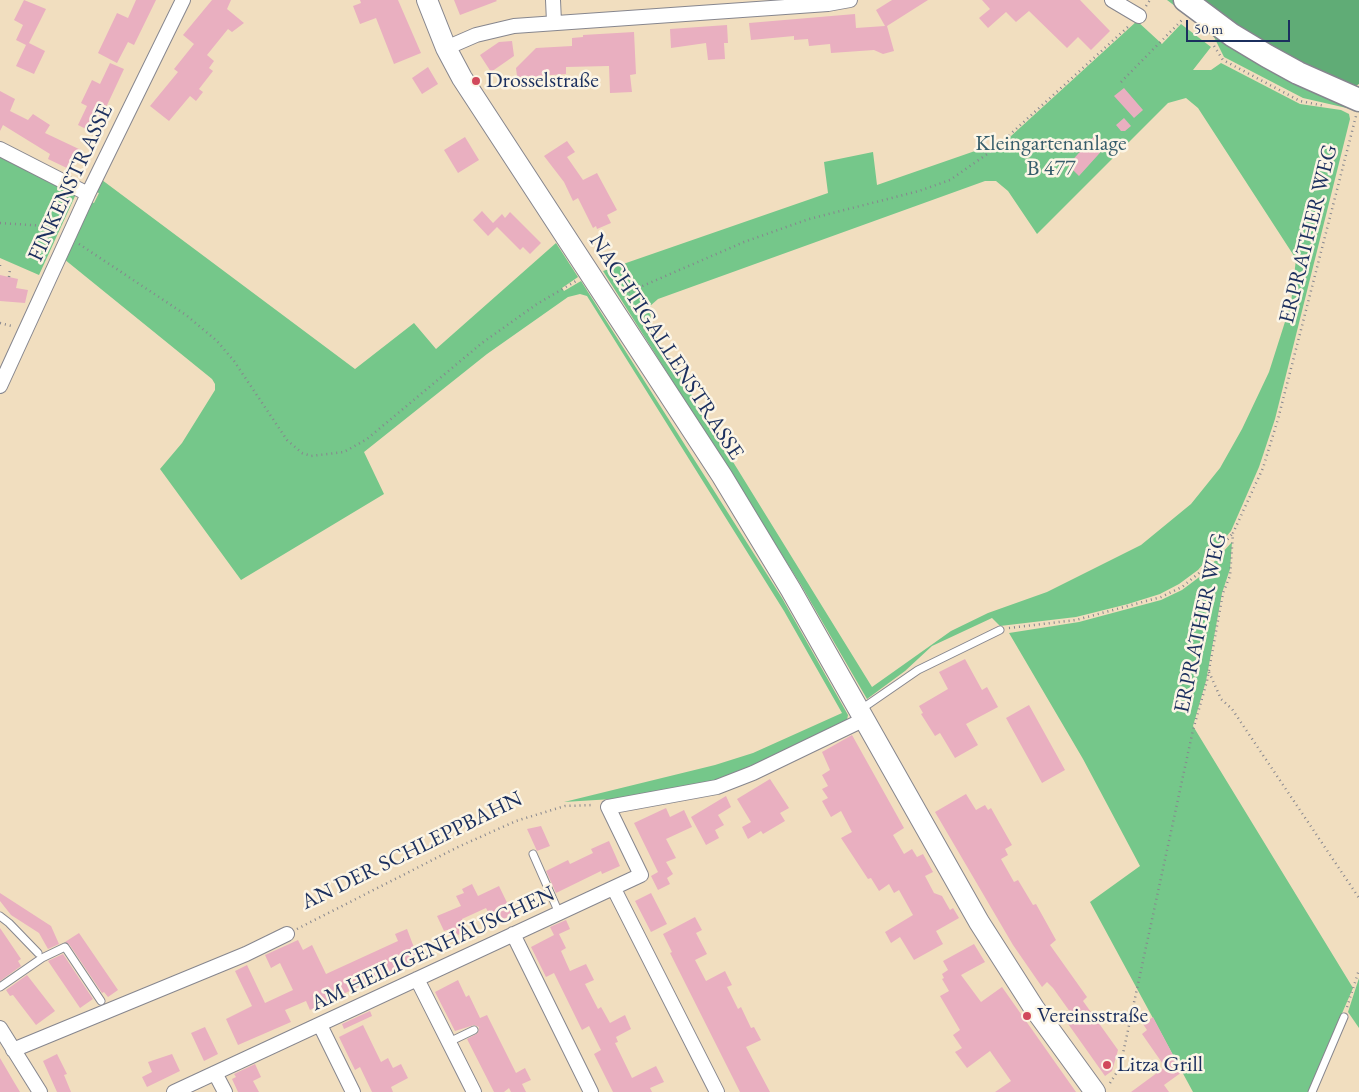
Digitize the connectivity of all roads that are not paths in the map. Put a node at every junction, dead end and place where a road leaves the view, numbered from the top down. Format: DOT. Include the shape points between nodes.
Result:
graph roads {
  1 [pos="183,0"];
  2 [pos="427,0"];
  3 [pos="553,0"];
  4 [pos="850,0"];
  5 [pos="1112,0"];
  6 [pos="798,3"];
  7 [pos="1185,9"];
  8 [pos="1139,16"];
  9 [pos="554,22"];
  10 [pos="446,48"];
  11 [pos="1358,105"];
  12 [pos="0,149"];
  13 [pos="88,194"];
  14 [pos="0,386"];
  15 [pos="1000,630"];
  16 [pos="863,715"];
  17 [pos="533,854"];
  18 [pos="614,889"];
  19 [pos="560,913"];
  20 [pos="0,916"];
  21 [pos="286,934"];
  22 [pos="513,934"];
  23 [pos="38,953"];
  24 [pos="417,979"];
  25 [pos="0,987"];
  26 [pos="101,1001"];
  27 [pos="1344,1017"];
  28 [pos="320,1025"];
  29 [pos="0,1028"];
  30 [pos="474,1030"];
  31 [pos="449,1042"];
  32 [pos="14,1050"];
  33 [pos="215,1073"];
  34 [pos="1102,1089"];
  35 [pos="40,1092"];
  36 [pos="174,1092"];
  37 [pos="225,1092"];
  38 [pos="353,1092"];
  39 [pos="474,1092"];
  40 [pos="591,1092"];
  41 [pos="717,1092"];
  42 [pos="1312,1092"];
  1 -- 13 [label="street, FINKENSTRASSE"];
  2 -- 10 [label="main road, NACHTIGALLENSTRASSE"];
  3 -- 9 [label="street"];
  4 -- 6 [label="street"];
  5 -- 8 [label="street"];
  6 -- 9 [label="street"];
  7 -- 11 [label="main road"];
  9 -- 10 [label="street" via="501,28"];
  10 -- 16 [label="main road, NACHTIGALLENSTRASSE" via="462,78 737,501"];
  12 -- 13 [label="street"];
  13 -- 14 [label="street, FINKENSTRASSE"];
  15 -- 16 [label="lane" via="918,670"];
  16 -- 18 [label="street, AM HEILIGENHÄUSCHEN" via="754,773 717,787 608,807 641,875"];
  16 -- 34 [label="main road, NACHTIGALLENSTRASSE" via="1002,961"];
  17 -- 19 [label="lane"];
  18 -- 19 [label="street, AM HEILIGENHÄUSCHEN"];
  18 -- 41 [label="street"];
  19 -- 22 [label="street, AM HEILIGENHÄUSCHEN"];
  20 -- 23 [label="lane"];
  21 -- 32 [label="street, AN DER SCHLEPPBAHN" via="246,954"];
  22 -- 24 [label="street, AM HEILIGENHÄUSCHEN"];
  22 -- 40 [label="street"];
  24 -- 28 [label="street, AM HEILIGENHÄUSCHEN"];
  24 -- 31 [label="street"];
  25 -- 26 [label="lane" via="42,958 65,947"];
  27 -- 42 [label="lane"];
  28 -- 33 [label="street, AM HEILIGENHÄUSCHEN"];
  28 -- 38 [label="street"];
  29 -- 32 [label="street"];
  30 -- 31 [label="lane"];
  31 -- 39 [label="street"];
  32 -- 35 [label="street"];
  33 -- 36 [label="street, AM HEILIGENHÄUSCHEN"];
  33 -- 37 [label="street"];
}
